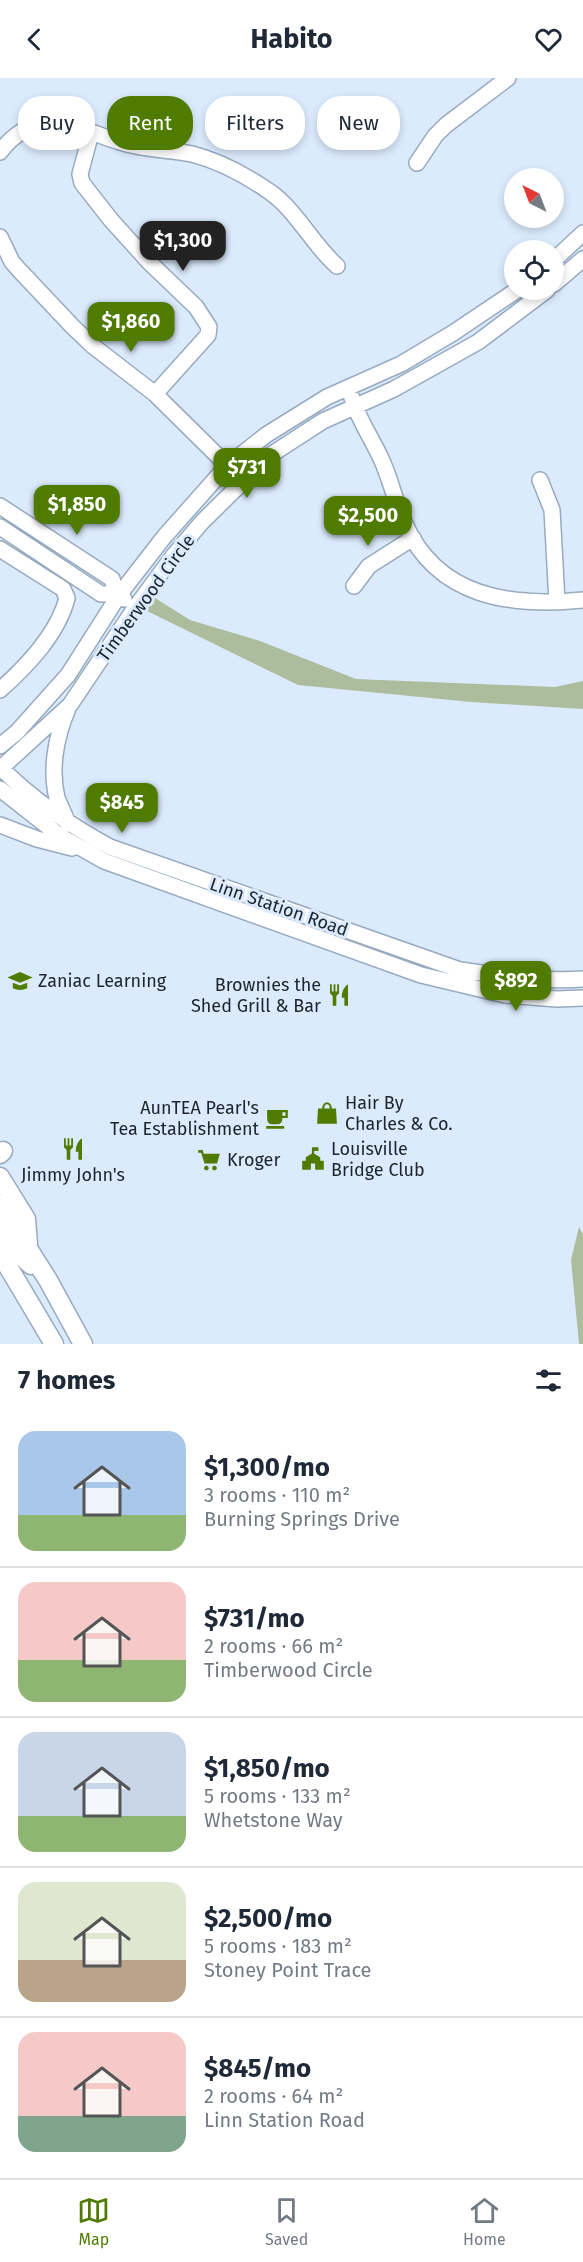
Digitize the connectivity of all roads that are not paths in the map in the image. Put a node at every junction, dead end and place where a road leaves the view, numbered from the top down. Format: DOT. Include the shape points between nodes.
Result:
graph roads {
  1 [pos="508,78"];
  2 [pos="95,133"];
  3 [pos="18,135"];
  4 [pos="86,150"];
  5 [pos="0,152"];
  6 [pos="417,162"];
  7 [pos="583,233"];
  8 [pos="0,237"];
  9 [pos="564,251"];
  10 [pos="583,259"];
  11 [pos="337,266"];
  12 [pos="564,275"];
  13 [pos="504,299"];
  14 [pos="534,300"];
  15 [pos="349,386"];
  16 [pos="155,394"];
  17 [pos="355,407"];
  18 [pos="227,466"];
  19 [pos="244,480"];
  20 [pos="540,480"];
  21 [pos="0,506"];
  22 [pos="0,527"];
  23 [pos="413,538"];
  24 [pos="0,549"];
  25 [pos="354,586"];
  26 [pos="118,594"];
  27 [pos="583,600"];
  28 [pos="557,602"];
  29 [pos="135,608"];
  30 [pos="0,690"];
  31 [pos="70,705"];
  32 [pos="0,746"];
  33 [pos="0,768"];
  34 [pos="0,789"];
  35 [pos="68,824"];
  36 [pos="0,825"];
  37 [pos="83,850"];
  38 [pos="583,980"];
  39 [pos="583,998"];
  40 [pos="0,1177"];
  41 [pos="0,1204"];
  42 [pos="0,1228"];
  43 [pos="28,1246"];
  44 [pos="0,1253"];
  45 [pos="48,1280"];
  46 [pos="35,1311"];
  47 [pos="74,1324"];
  48 [pos="54,1344"];
  49 [pos="83,1344"];
  1 -- 6 [label="street" via="446,125"];
  2 -- 11 [label="street" via="144,148 194,155 245,177 280,201"];
  3 -- 5 [label="street"];
  4 -- 16 [label="street" via="80,174 82,183 210,327 208,335"];
  7 -- 9 [label="street"];
  8 -- 16 [label="street" via="12,262 73,327"];
  10 -- 12 [label="street"];
  13 -- 15 [label="street, Timberwood Circle" via="402,364"];
  14 -- 17 [label="street, Timberwood Circle" via="478,342"];
  15 -- 17 [label="street"];
  15 -- 18 [label="street, Timberwood Circle" via="288,421"];
  16 -- 18 [label="street"];
  17 -- 19 [label="street, Timberwood Circle" via="293,440"];
  17 -- 23 [label="street" via="380,454"];
  18 -- 19 [label="street"];
  18 -- 26 [label="street, Timberwood Circle"];
  19 -- 29 [label="street, Timberwood Circle" via="202,522"];
  20 -- 28 [label="street" via="552,510"];
  21 -- 26 [label="street" via="112,579"];
  22 -- 26 [label="street" via="101,594"];
  23 -- 25 [label="street" via="369,566"];
  23 -- 28 [label="street" via="433,565 465,587 504,600"];
  24 -- 30 [label="street" via="63,589 67,598 58,620 32,657"];
  26 -- 29 [label="street"];
  26 -- 32 [label="street, Timberwood Circle" via="68,675"];
  27 -- 28 [label="street"];
  29 -- 31 [label="street, Timberwood Circle"];
  31 -- 33 [label="street, Timberwood Circle"];
  31 -- 35 [label="street" via="57,739 55,758 57,798"];
  33 -- 35 [label="street, Linn Station Road"];
  34 -- 37 [label="street, Linn Station Road"];
  35 -- 38 [label="street, Linn Station Road" via="110,847 460,970 508,977"];
  36 -- 37 [label="street"];
  37 -- 39 [label="street, Linn Station Road" via="104,861 421,975 506,995"];
  40 -- 43 [label="main road" via="26,1220"];
  41 -- 43 [label="main road"];
  42 -- 45 [label="main road" via="17,1252"];
  43 -- 45 [label="main road"];
  44 -- 46 [label="main road"];
  45 -- 47 [label="main road"];
  46 -- 47 [label="main road" via="66,1327"];
  46 -- 48 [label="main road"];
  47 -- 49 [label="main road"];
}
